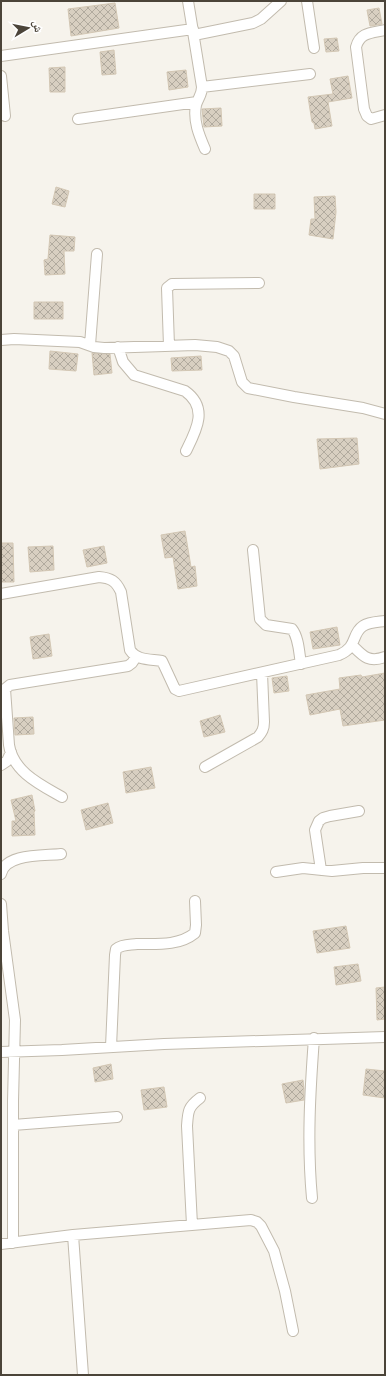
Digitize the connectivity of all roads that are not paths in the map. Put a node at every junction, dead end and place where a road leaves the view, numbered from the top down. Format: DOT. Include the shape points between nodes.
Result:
graph roads {
  1 [pos="188,1"];
  2 [pos="281,1"];
  3 [pos="307,1"];
  4 [pos="385,30"];
  5 [pos="193,32"];
  6 [pos="314,48"];
  7 [pos="1,56"];
  8 [pos="310,74"];
  9 [pos="1,76"];
  10 [pos="202,87"];
  11 [pos="197,102"];
  12 [pos="385,114"];
  13 [pos="5,116"];
  14 [pos="78,119"];
  15 [pos="205,149"];
  16 [pos="97,254"];
  17 [pos="260,283"];
  18 [pos="1,340"];
  19 [pos="90,345"];
  20 [pos="169,346"];
  21 [pos="118,347"];
  22 [pos="385,414"];
  23 [pos="186,451"];
  24 [pos="253,550"];
  25 [pos="1,594"];
  26 [pos="385,621"];
  27 [pos="352,645"];
  28 [pos="136,657"];
  29 [pos="385,657"];
  30 [pos="300,664"];
  31 [pos="262,673"];
  32 [pos="11,752"];
  33 [pos="1,765"];
  34 [pos="205,767"];
  35 [pos="62,797"];
  36 [pos="359,811"];
  37 [pos="61,854"];
  38 [pos="385,868"];
  39 [pos="321,870"];
  40 [pos="276,872"];
  41 [pos="1,874"];
  42 [pos="194,901"];
  43 [pos="1,904"];
  44 [pos="385,1037"];
  45 [pos="314,1038"];
  46 [pos="111,1047"];
  47 [pos="1,1052"];
  48 [pos="14,1052"];
  49 [pos="200,1098"];
  50 [pos="117,1117"];
  51 [pos="13,1125"];
  52 [pos="312,1198"];
  53 [pos="192,1225"];
  54 [pos="73,1235"];
  55 [pos="13,1243"];
  56 [pos="1,1244"];
  57 [pos="294,1331"];
  58 [pos="83,1375"];
  1 -- 5 [label="street"];
  2 -- 5 [label="street" via="254,23"];
  3 -- 6 [label="street"];
  4 -- 12 [label="street" via="362,36 356,47 366,116 371,118"];
  5 -- 7 [label="street"];
  5 -- 10 [label="street"];
  8 -- 10 [label="street"];
  9 -- 13 [label="street"];
  10 -- 11 [label="street" via="201,97"];
  11 -- 14 [label="street"];
  11 -- 15 [label="street" via="195,123"];
  16 -- 19 [label="street"];
  17 -- 20 [label="street" via="169,285"];
  18 -- 19 [label="street" via="80,342"];
  19 -- 21 [label="street"];
  20 -- 21 [label="street"];
  20 -- 22 [label="street" via="209,346 229,351 234,356 242,382 250,389"];
  21 -- 23 [label="street" via="123,362 134,375 192,396 197,406 198,423"];
  24 -- 30 [label="street" via="260,619 266,625 292,629 295,632"];
  25 -- 28 [label="street" via="99,577 113,580 121,592 130,650"];
  26 -- 27 [label="street" via="363,626"];
  27 -- 29 [label="street" via="366,658 374,660"];
  27 -- 30 [label="street" via="339,655"];
  28 -- 31 [label="street" via="162,661 175,689 179,691"];
  28 -- 32 [label="street" via="128,666 7,687 5,695"];
  30 -- 31 [label="street"];
  31 -- 34 [label="street" via="264,728 261,733"];
  32 -- 33 [label="street" via="7,761"];
  32 -- 35 [label="street" via="30,778"];
  36 -- 39 [label="street" via="330,816 319,821 315,830"];
  37 -- 41 [label="street" via="12,860 6,864"];
  38 -- 39 [label="street"];
  39 -- 40 [label="street" via="303,868"];
  42 -- 46 [label="street" via="195,933 190,937 166,944 123,945 116,949"];
  43 -- 48 [label="street" via="15,1020"];
  44 -- 45 [label="street"];
  45 -- 46 [label="street"];
  45 -- 52 [label="street" via="309,1096 309,1167"];
  46 -- 48 [label="street"];
  47 -- 48 [label="street"];
  48 -- 51 [label="street"];
  49 -- 53 [label="street" via="188,1111 187,1126"];
  50 -- 51 [label="street"];
  51 -- 55 [label="street"];
  53 -- 54 [label="street"];
  53 -- 57 [label="street" via="251,1220 262,1226 274,1251"];
  54 -- 55 [label="street"];
  54 -- 58 [label="street"];
  55 -- 56 [label="street"];
}
